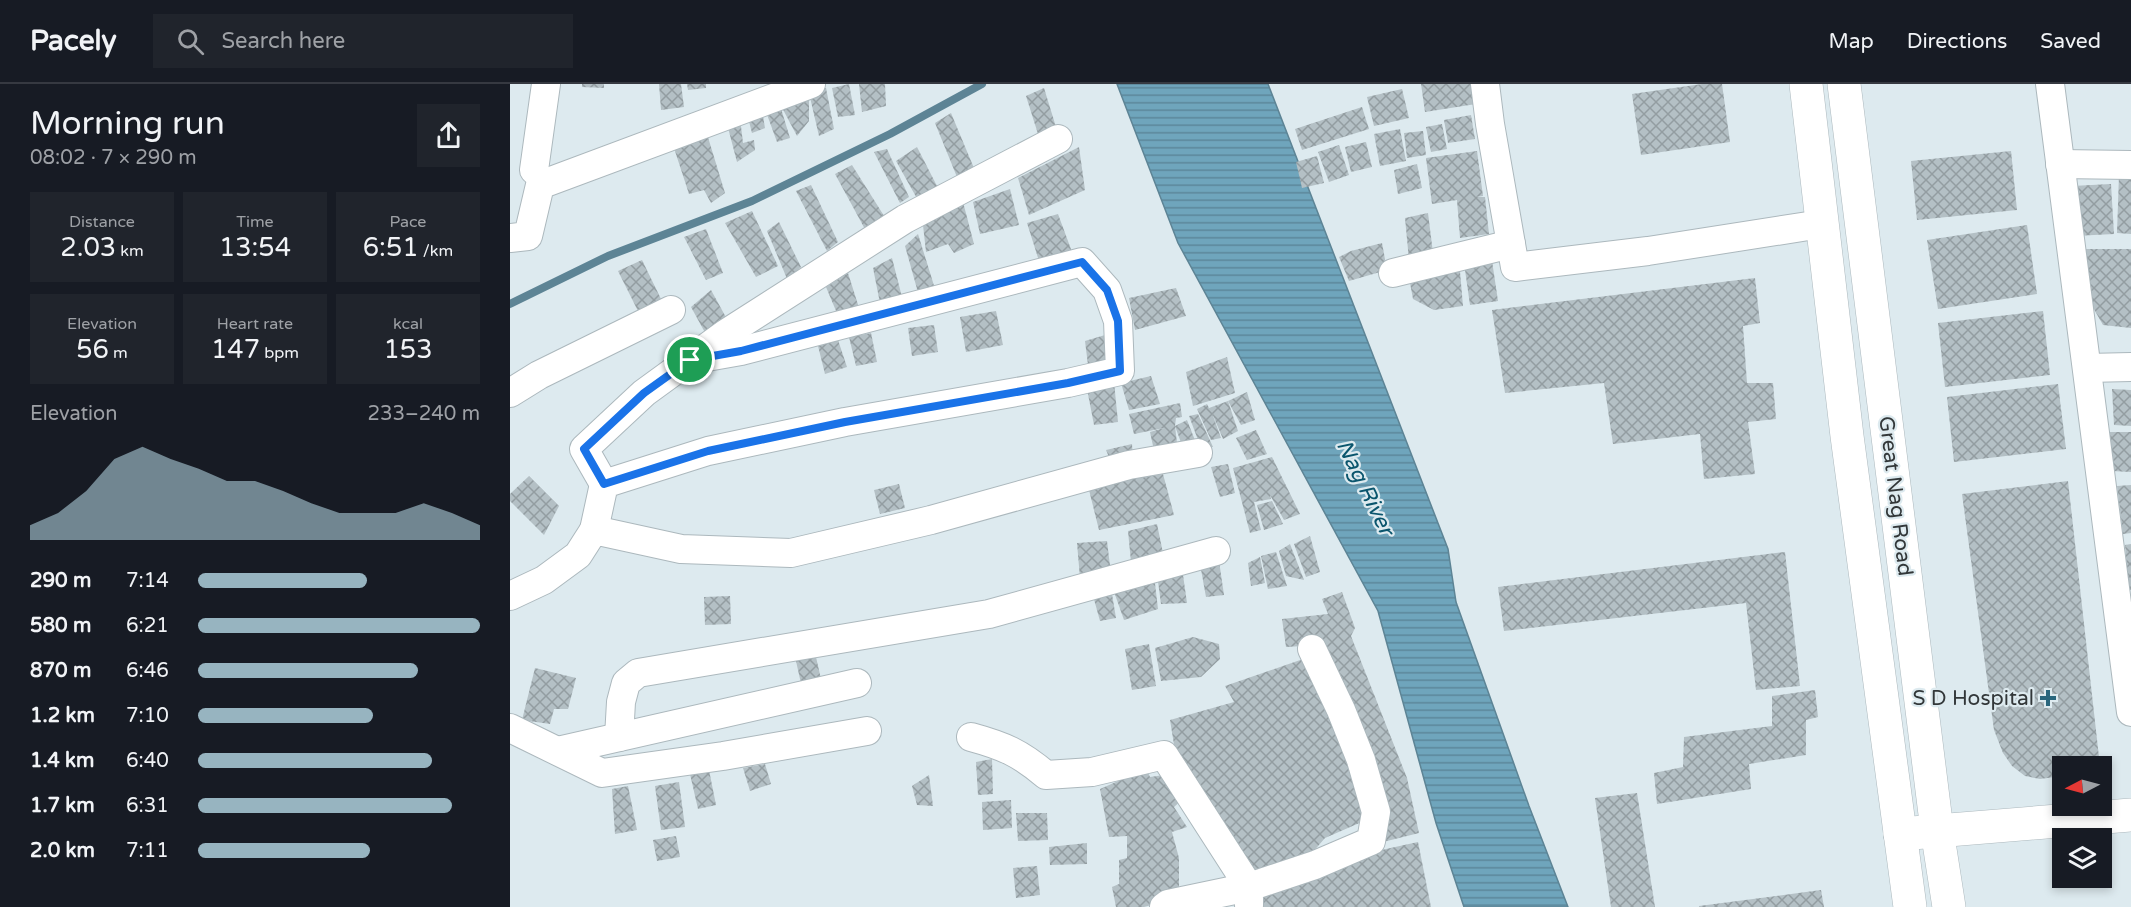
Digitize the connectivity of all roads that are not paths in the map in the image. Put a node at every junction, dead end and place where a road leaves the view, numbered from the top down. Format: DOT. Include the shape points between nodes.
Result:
graph roads {
  1 [pos="546,84"];
  2 [pos="811,84"];
  3 [pos="1485,84"];
  4 [pos="1806,84"];
  5 [pos="1844,84"];
  6 [pos="2050,84"];
  7 [pos="1058,139"];
  8 [pos="2060,164"];
  9 [pos="2131,165"];
  10 [pos="534,170"];
  11 [pos="1821,224"];
  12 [pos="510,238"];
  13 [pos="1511,244"];
  14 [pos="1393,273"];
  15 [pos="671,310"];
  16 [pos="690,360"];
  17 [pos="2087,368"];
  18 [pos="2131,368"];
  19 [pos="510,393"];
  20 [pos="1198,453"];
  21 [pos="604,484"];
  22 [pos="594,530"];
  23 [pos="1216,551"];
  24 [pos="510,596"];
  25 [pos="1312,649"];
  26 [pos="857,683"];
  27 [pos="2131,712"];
  28 [pos="510,728"];
  29 [pos="867,731"];
  30 [pos="619,737"];
  31 [pos="971,737"];
  32 [pos="558,751"];
  33 [pos="2131,815"];
  34 [pos="1937,830"];
  35 [pos="1900,834"];
  36 [pos="1249,897"];
  37 [pos="1164,907"];
  38 [pos="1910,907"];
  39 [pos="1949,907"];
  1 -- 10 [label="street"];
  2 -- 12 [label="street" via="540,185 528,236"];
  3 -- 13 [label="street"];
  4 -- 11 [label="main road, Great Nag Road"];
  5 -- 34 [label="main road, Great Nag Road"];
  6 -- 8 [label="street"];
  7 -- 16 [label="street" via="905,219"];
  8 -- 9 [label="street"];
  8 -- 17 [label="street"];
  11 -- 13 [label="street" via="1515,267"];
  11 -- 35 [label="main road, Great Nag Road"];
  13 -- 14 [label="street"];
  15 -- 19 [label="street"];
  16 -- 21 [label="street" via="644,393 584,449"];
  16 -- 21 [label="street" via="741,351 1082,262 1107,290 1118,321 1120,371 708,451"];
  17 -- 18 [label="street"];
  17 -- 27 [label="street"];
  20 -- 22 [label="street" via="1129,465 931,520 791,553 681,549"];
  21 -- 22 [label="street"];
  22 -- 24 [label="street" via="578,555 544,580"];
  23 -- 30 [label="street" via="989,614 638,673 626,683"];
  25 -- 36 [label="street" via="1361,760 1376,812 1371,841"];
  26 -- 30 [label="street"];
  28 -- 32 [label="street"];
  29 -- 32 [label="street" via="602,773"];
  30 -- 32 [label="street"];
  31 -- 36 [label="street" via="1004,746 1046,775 1092,772 1164,755"];
  33 -- 34 [label="main road"];
  34 -- 35 [label="main road"];
  34 -- 39 [label="main road, Great Nag Road"];
  35 -- 38 [label="main road, Great Nag Road"];
  36 -- 37 [label="street"];
}
